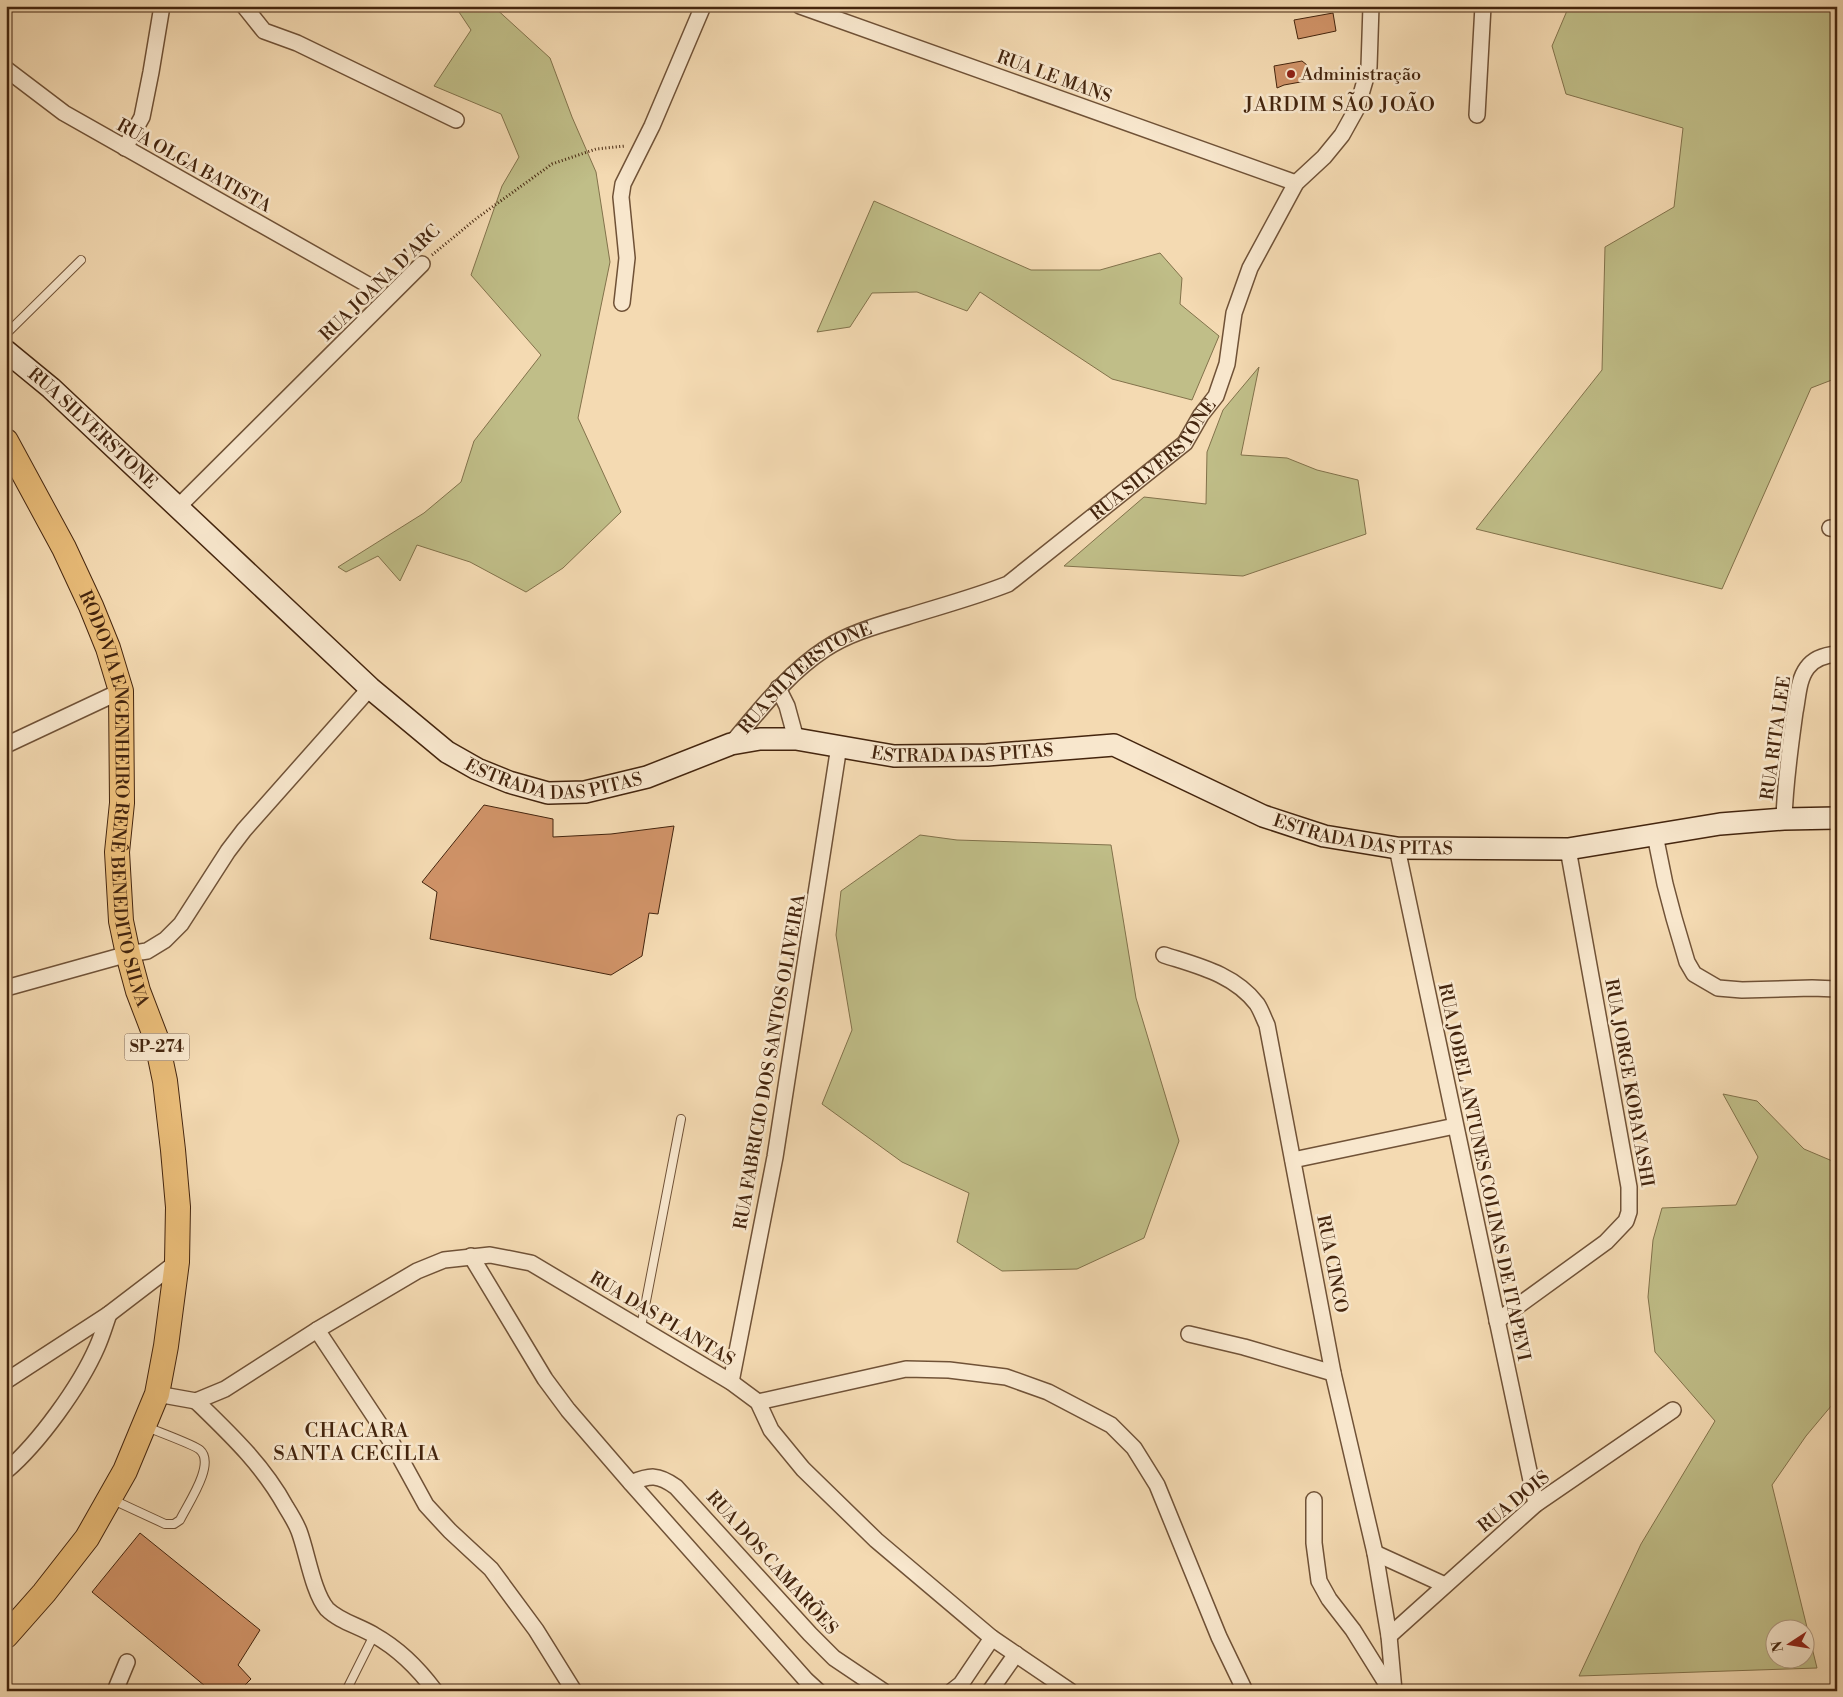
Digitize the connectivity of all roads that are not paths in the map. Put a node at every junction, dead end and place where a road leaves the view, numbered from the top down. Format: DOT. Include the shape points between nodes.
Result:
graph roads {
  1 [pos="162,6"];
  2 [pos="244,6"];
  3 [pos="703,6"];
  4 [pos="1371,6"];
  5 [pos="1483,6"];
  6 [pos="808,7"];
  7 [pos="6,69"];
  8 [pos="1477,114"];
  9 [pos="456,120"];
  10 [pos="125,148"];
  11 [pos="1296,183"];
  12 [pos="81,260"];
  13 [pos="422,264"];
  14 [pos="370,286"];
  15 [pos="622,303"];
  16 [pos="6,334"];
  17 [pos="6,351"];
  18 [pos="6,441"];
  19 [pos="14,473"];
  20 [pos="178,508"];
  21 [pos="1837,654"];
  22 [pos="370,688"];
  23 [pos="778,688"];
  24 [pos="122,691"];
  25 [pos="796,739"];
  26 [pos="731,744"];
  27 [pos="6,745"];
  28 [pos="839,746"];
  29 [pos="1837,818"];
  30 [pos="1784,819"];
  31 [pos="1655,835"];
  32 [pos="1397,848"];
  33 [pos="1568,849"];
  34 [pos="128,954"];
  35 [pos="1164,955"];
  36 [pos="6,988"];
  37 [pos="1837,989"];
  38 [pos="681,1119"];
  39 [pos="1455,1126"];
  40 [pos="1293,1160"];
  41 [pos="471,1256"];
  42 [pos="177,1262"];
  43 [pos="109,1314"];
  44 [pos="1497,1321"];
  45 [pos="641,1327"];
  46 [pos="317,1330"];
  47 [pos="1189,1334"];
  48 [pos="1333,1374"];
  49 [pos="6,1381"];
  50 [pos="731,1382"];
  51 [pos="157,1394"];
  52 [pos="196,1401"];
  53 [pos="758,1402"];
  54 [pos="1673,1410"];
  55 [pos="143,1426"];
  56 [pos="6,1471"];
  57 [pos="631,1483"];
  58 [pos="109,1499"];
  59 [pos="1314,1500"];
  60 [pos="1536,1504"];
  61 [pos="1375,1552"];
  62 [pos="1445,1585"];
  63 [pos="374,1635"];
  64 [pos="6,1636"];
  65 [pos="1389,1636"];
  66 [pos="992,1638"];
  67 [pos="1016,1654"];
  68 [pos="127,1662"];
  69 [pos="115,1691"];
  70 [pos="346,1691"];
  71 [pos="435,1691"];
  72 [pos="574,1691"];
  73 [pos="818,1691"];
  74 [pos="883,1691"];
  75 [pos="952,1691"];
  76 [pos="990,1691"];
  77 [pos="1070,1691"];
  78 [pos="1245,1691"];
  79 [pos="1393,1691"];
  1 -- 10 [label="street" via="142,117"];
  2 -- 9 [label="street" via="264,30"];
  3 -- 15 [label="street" via="624,184 621,197 626,258"];
  4 -- 11 [label="street, RUA SILVERSTONE" via="1369,67 1357,108 1342,135"];
  5 -- 8 [label="street"];
  6 -- 11 [label="street, RUA LE MANS"];
  7 -- 10 [label="street, RUA OLGA BATISTA" via="64,113"];
  10 -- 14 [label="street, RUA OLGA BATISTA"];
  11 -- 23 [label="street, RUA SILVERSTONE" via="1241,290 1234,313 1227,364 1216,396 1185,444 1008,584 848,636 824,649"];
  12 -- 16 [label="lane"];
  13 -- 20 [label="street, RUA JOANA D'ARC"];
  17 -- 20 [label="street, RUA SILVERSTONE" via="51,388"];
  18 -- 19 [label="main road, RODOVIA ENGENHEIRO RENÊ BENEDITO SILVA / SP-274"];
  19 -- 24 [label="main road, RODOVIA ENGENHEIRO RENÊ BENEDITO SILVA / SP-274" via="64,548 91,606"];
  20 -- 22 [label="street, ESTRADA DAS PITAS"];
  21 -- 30 [label="street, RUA RITA LEE" via="1814,660 1800,682 1785,777"];
  22 -- 26 [label="street, ESTRADA DAS PITAS" via="447,752 509,782 548,793 585,792 647,777"];
  22 -- 34 [label="street" via="244,830 181,924 165,940 147,951"];
  23 -- 25 [label="street"];
  23 -- 26 [label="street, RUA SILVERSTONE"];
  24 -- 27 [label="street"];
  24 -- 34 [label="main road, RODOVIA ENGENHEIRO RENÊ BENEDITO SILVA / SP-274" via="122,803 117,852 121,921"];
  25 -- 26 [label="street, ESTRADA DAS PITAS" via="760,739"];
  25 -- 28 [label="street, ESTRADA DAS PITAS"];
  28 -- 32 [label="street, ESTRADA DAS PITAS" via="903,756 987,755 1114,745 1263,816 1324,836"];
  28 -- 50 [label="street, RUA FABRICIO DOS SANTOS OLIVEIRA" via="777,1148"];
  29 -- 30 [label="street, ESTRADA DAS PITAS"];
  30 -- 31 [label="street, ESTRADA DAS PITAS" via="1720,824"];
  31 -- 33 [label="street, ESTRADA DAS PITAS"];
  31 -- 37 [label="street" via="1674,918 1687,962 1694,974 1718,988"];
  32 -- 33 [label="street, ESTRADA DAS PITAS"];
  32 -- 39 [label="street, RUA JOBEL ANTUNES COLINAS DE ITAPEVI"];
  33 -- 44 [label="street, RUA JORGE KOBAYASHI" via="1627,1178 1629,1212 1626,1221 1606,1242"];
  34 -- 36 [label="street"];
  34 -- 42 [label="main road, RODOVIA ENGENHEIRO RENÊ BENEDITO SILVA / SP-274" via="156,1038 165,1081 178,1208"];
  35 -- 40 [label="street, RUA CINCO" via="1211,970 1242,987 1258,1006 1267,1026"];
  38 -- 45 [label="lane"];
  39 -- 40 [label="street"];
  39 -- 44 [label="street, RUA JOBEL ANTUNES COLINAS DE ITAPEVI"];
  40 -- 48 [label="street, RUA CINCO"];
  41 -- 45 [label="street, RUA DAS PLANTAS" via="490,1255 531,1262"];
  41 -- 46 [label="street, RUA DAS PLANTAS" via="444,1260 417,1270"];
  41 -- 57 [label="street" via="545,1379"];
  42 -- 43 [label="street"];
  42 -- 51 [label="main road, RODOVIA ENGENHEIRO RENÊ BENEDITO SILVA / SP-274"];
  43 -- 49 [label="street"];
  43 -- 56 [label="street" via="98,1346 69,1395 31,1445"];
  44 -- 60 [label="street, RUA JOBEL ANTUNES COLINAS DE ITAPEVI"];
  45 -- 50 [label="street, RUA DAS PLANTAS"];
  46 -- 52 [label="street, RUA DAS PLANTAS" via="225,1389"];
  46 -- 72 [label="street" via="392,1443 426,1505 491,1569 536,1630"];
  47 -- 48 [label="street"];
  48 -- 61 [label="street, RUA CINCO"];
  50 -- 53 [label="street, RUA DAS PLANTAS"];
  51 -- 52 [label="street"];
  51 -- 55 [label="main road, RODOVIA ENGENHEIRO RENÊ BENEDITO SILVA / SP-274"];
  52 -- 63 [label="street" via="248,1452 275,1487 299,1530 318,1593 327,1609"];
  53 -- 66 [label="street, RUA DAS PLANTAS" via="771,1430 803,1469 876,1540"];
  53 -- 78 [label="street" via="906,1369 949,1370 1006,1376 1048,1392 1111,1425 1134,1448 1158,1484"];
  54 -- 60 [label="street, RUA DOIS"];
  55 -- 58 [label="main road, RODOVIA ENGENHEIRO RENÊ BENEDITO SILVA / SP-274" via="125,1471"];
  55 -- 58 [label="lane" via="200,1450 205,1459 205,1472 180,1520 174,1524 165,1524"];
  57 -- 73 [label="street"];
  57 -- 74 [label="street, RUA DOS CAMARÕES" via="648,1476 665,1479 676,1487 834,1658"];
  58 -- 64 [label="main road, RODOVIA ENGENHEIRO RENÊ BENEDITO SILVA / SP-274" via="87,1538"];
  59 -- 79 [label="street" via="1314,1544 1319,1581"];
  60 -- 62 [label="street, RUA DOIS"];
  61 -- 62 [label="street"];
  61 -- 65 [label="street, RUA CINCO"];
  62 -- 65 [label="street, RUA DOIS"];
  63 -- 70 [label="lane"];
  63 -- 71 [label="street" via="399,1652"];
  65 -- 79 [label="street, RUA CINCO"];
  66 -- 67 [label="street, RUA DAS PLANTAS"];
  66 -- 75 [label="street" via="961,1684"];
  67 -- 76 [label="street"];
  67 -- 77 [label="street, RUA DAS PLANTAS"];
  68 -- 69 [label="street"];
}
